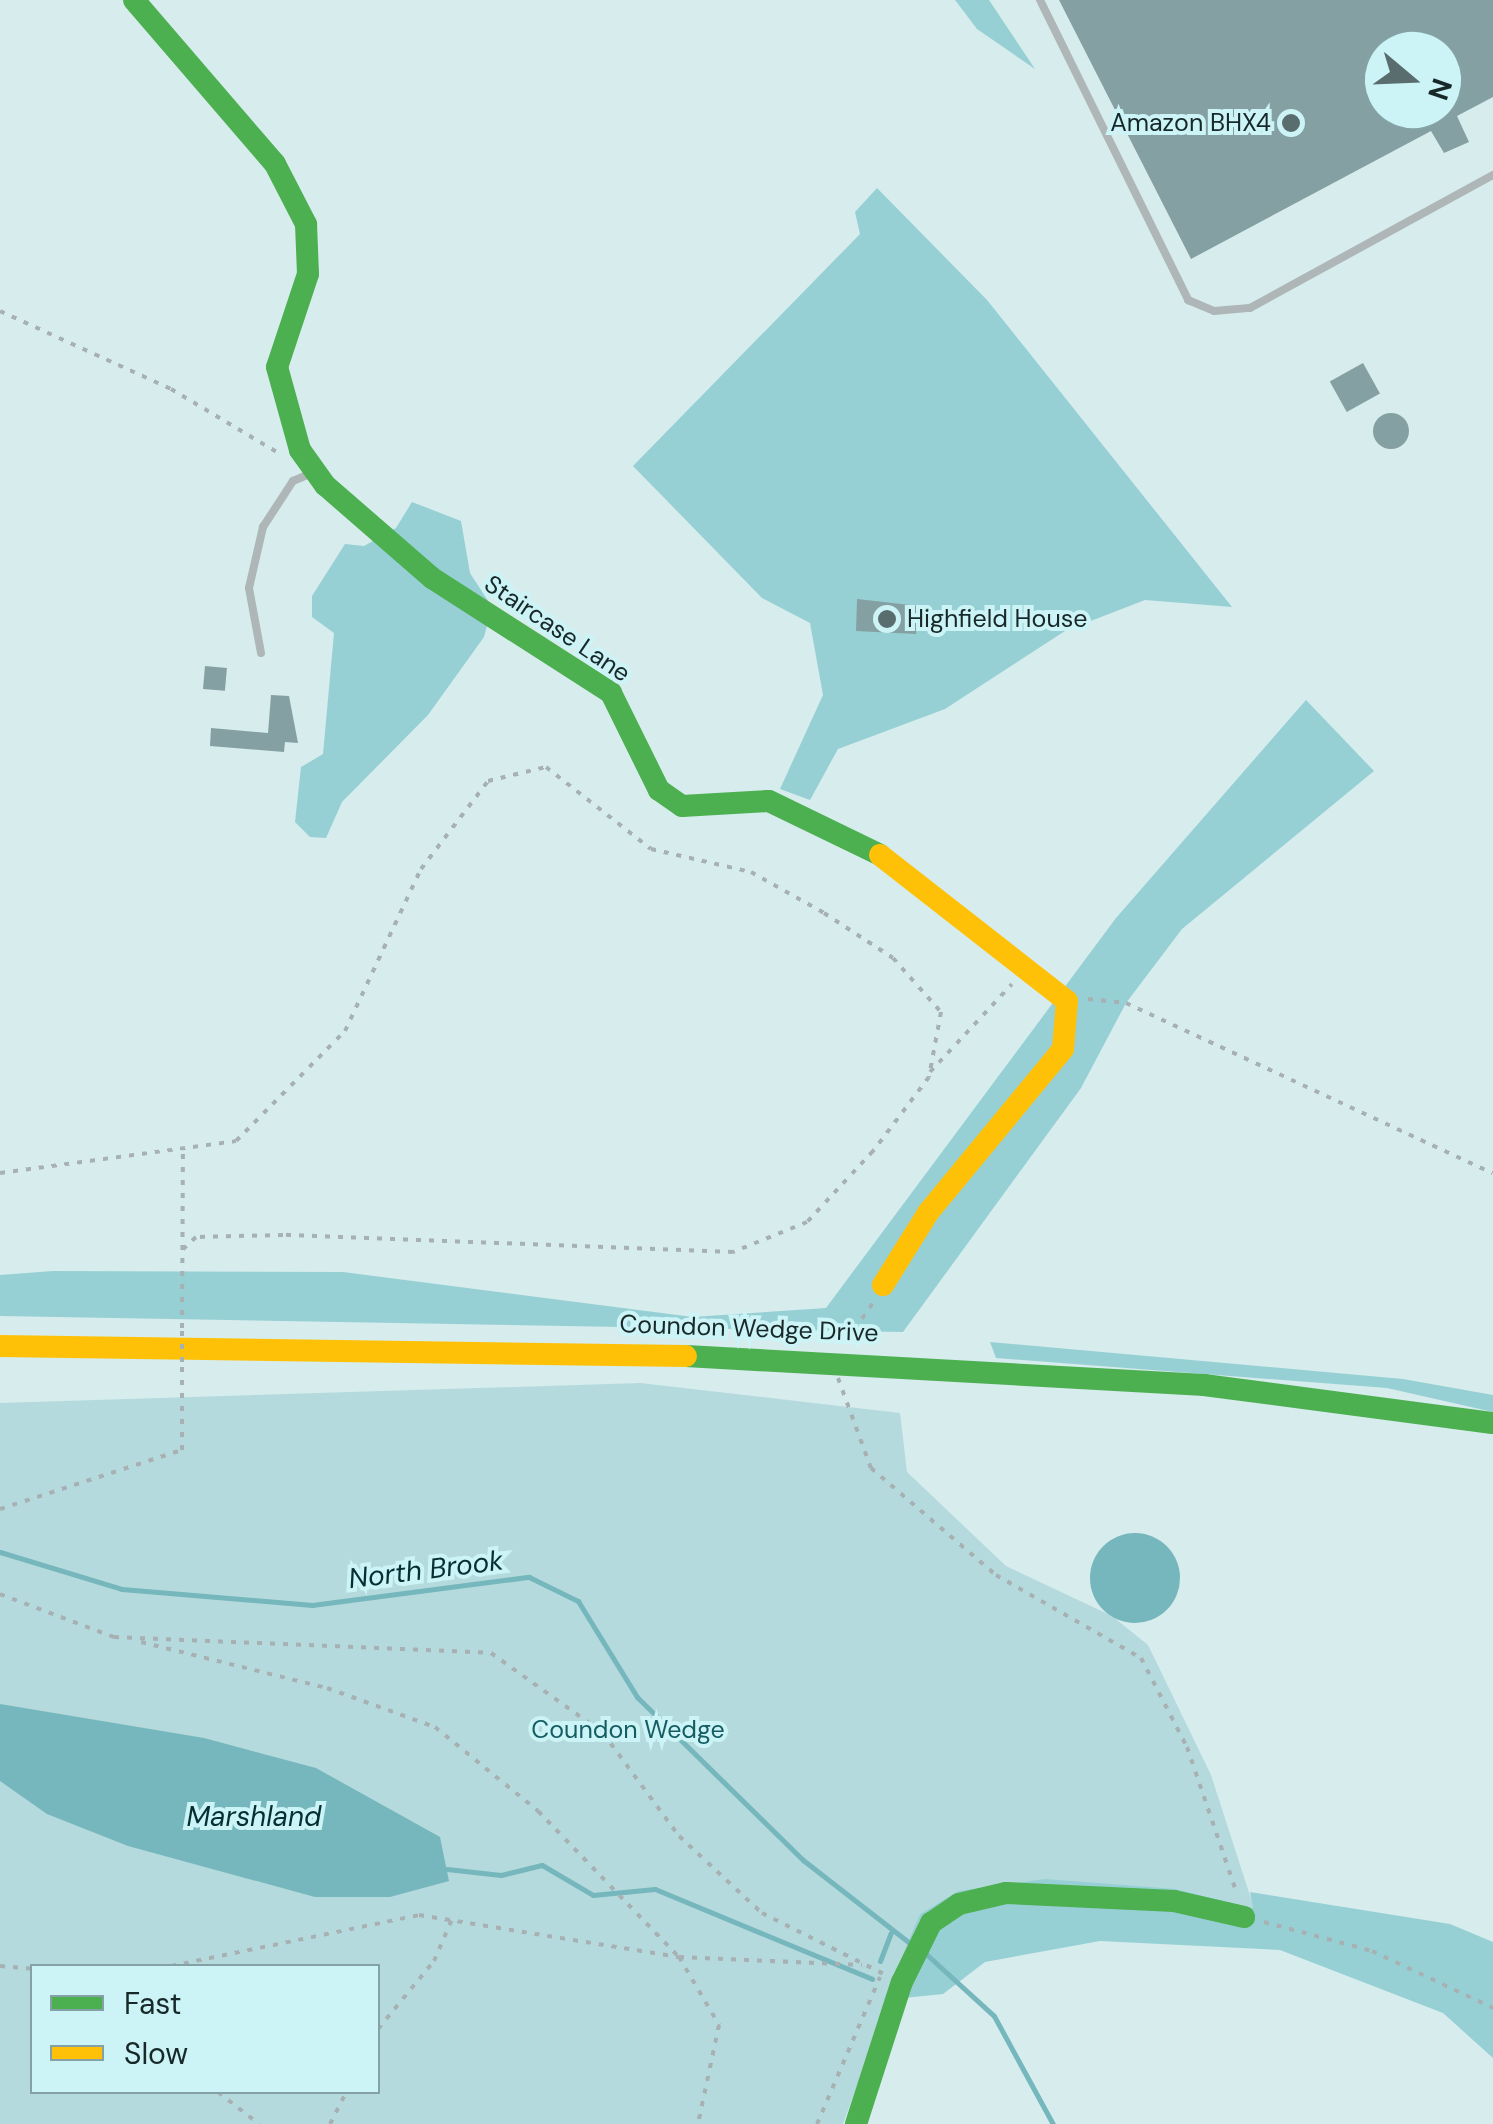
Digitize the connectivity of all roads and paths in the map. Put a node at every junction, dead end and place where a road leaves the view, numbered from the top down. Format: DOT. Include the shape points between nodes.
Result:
graph roads {
  1 [pos="134,0"];
  2 [pos="1040,0"];
  3 [pos="1493,175"];
  4 [pos="0,312"];
  5 [pos="314,472"];
  6 [pos="262,653"];
  7 [pos="1024,971"];
  8 [pos="1067,1001"];
  9 [pos="930,1072"];
  10 [pos="183,1150"];
  11 [pos="0,1173"];
  12 [pos="1493,1174"];
  13 [pos="182,1249"];
  14 [pos="883,1285"];
  15 [pos="0,1346"];
  16 [pos="842,1358"];
  17 [pos="1493,1423"];
  18 [pos="0,1509"];
  19 [pos="0,1594"];
  20 [pos="126,1638"];
  21 [pos="1244,1917"];
  22 [pos="452,1919"];
  23 [pos="679,1956"];
  24 [pos="181,1964"];
  25 [pos="865,1965"];
  26 [pos="0,1966"];
  27 [pos="30,1969"];
  28 [pos="892,1978"];
  29 [pos="1493,2008"];
  30 [pos="380,2027"];
  31 [pos="221,2094"];
  32 [pos="345,2094"];
  33 [pos="259,2124"];
  34 [pos="330,2124"];
  35 [pos="698,2124"];
  36 [pos="816,2124"];
  37 [pos="856,2124"];
  1 -- 5 [label="street, Staircase Lane" via="275,164 306,224 308,274 277,366"];
  2 -- 3 [label="lane" via="1188,300 1214,311 1250,308"];
  4 -- 5 [label="path" via="171,388"];
  5 -- 6 [label="lane" via="294,481 263,527 249,588"];
  5 -- 7 [label="street, Staircase Lane" via="432,578 611,693 630,716 659,790 682,806 769,801 802,810 876,852"];
  7 -- 8 [label="street, Staircase Lane"];
  7 -- 9 [label="path"];
  8 -- 12 [label="path" via="1126,1003"];
  8 -- 14 [label="street" via="1063,1049 928,1212"];
  9 -- 10 [label="path" via="941,1012 893,958 752,872 651,849 546,768 488,782 432,854 345,1031 236,1142"];
  9 -- 13 [label="path" via="807,1222 733,1252 283,1235 196,1236"];
  10 -- 11 [label="path"];
  10 -- 13 [label="path"];
  13 -- 18 [label="path, bridge" via="182,1450"];
  14 -- 16 [label="path"];
  15 -- 16 [label="street, Coundon Wedge Drive"];
  16 -- 17 [label="street, Coundon Wedge Drive" via="1204,1384"];
  16 -- 21 [label="path" via="838,1383 871,1468 996,1575 1141,1658 1187,1748"];
  19 -- 20 [label="path"];
  20 -- 23 [label="path" via="327,1688 435,1727 606,1879"];
  20 -- 25 [label="path" via="491,1653 603,1733 679,1836 762,1913"];
  21 -- 28 [label="street" via="1174,1902 1006,1893 959,1904 931,1923"];
  21 -- 29 [label="path" via="1372,1950"];
  22 -- 23 [label="path"];
  22 -- 24 [label="path" via="419,1915"];
  22 -- 30 [label="path" via="434,1961"];
  23 -- 25 [label="path"];
  23 -- 35 [label="path" via="720,2025"];
  25 -- 28 [label="path"];
  26 -- 27 [label="path"];
  28 -- 36 [label="path"];
  28 -- 37 [label="street"];
  31 -- 33 [label="path"];
  32 -- 34 [label="path"];
}
